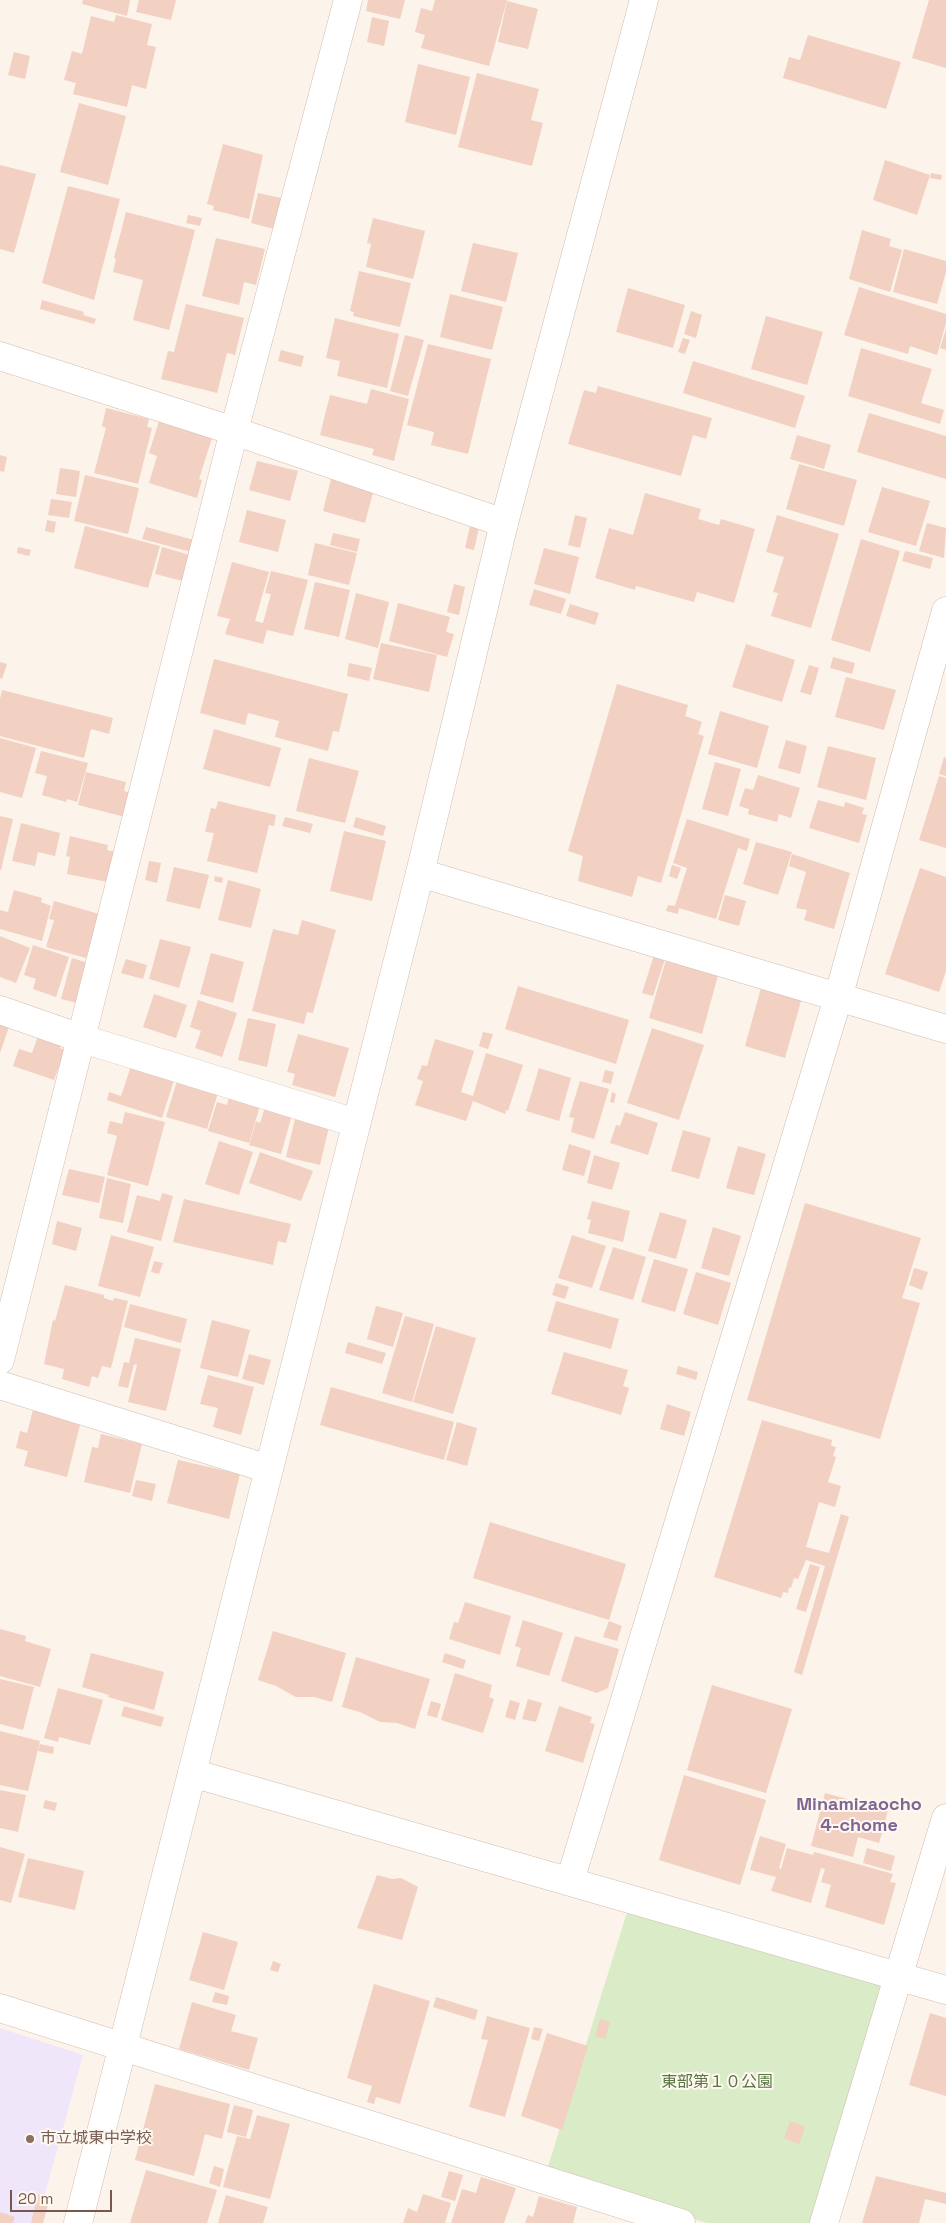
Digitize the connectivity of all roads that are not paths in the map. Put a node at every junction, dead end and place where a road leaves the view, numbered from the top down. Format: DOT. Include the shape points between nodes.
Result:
graph roads {
  1 [pos="348,0"];
  2 [pos="644,0"];
  3 [pos="0,356"];
  4 [pos="234,431"];
  5 [pos="504,523"];
  6 [pos="946,611"];
  7 [pos="420,873"];
  8 [pos="838,998"];
  9 [pos="0,1010"];
  10 [pos="946,1029"];
  11 [pos="83,1039"];
  12 [pos="356,1123"];
  13 [pos="0,1360"];
  14 [pos="0,1385"];
  15 [pos="269,1469"];
  16 [pos="192,1773"];
  17 [pos="946,1818"];
  18 [pos="570,1881"];
  19 [pos="897,1976"];
  20 [pos="946,1990"];
  21 [pos="0,2008"];
  22 [pos="122,2049"];
  23 [pos="78,2223"];
  24 [pos="681,2223"];
  25 [pos="824,2223"];
  1 -- 4 [label="street"];
  2 -- 5 [label="street"];
  3 -- 4 [label="street"];
  4 -- 5 [label="street"];
  4 -- 11 [label="street"];
  5 -- 7 [label="street"];
  6 -- 8 [label="street"];
  7 -- 8 [label="street"];
  7 -- 12 [label="street"];
  8 -- 10 [label="street"];
  8 -- 18 [label="street"];
  9 -- 11 [label="street"];
  11 -- 12 [label="street"];
  11 -- 13 [label="street"];
  12 -- 15 [label="street"];
  14 -- 15 [label="street"];
  15 -- 16 [label="street"];
  16 -- 18 [label="street"];
  16 -- 22 [label="street"];
  17 -- 19 [label="street"];
  18 -- 19 [label="street"];
  19 -- 20 [label="street"];
  19 -- 25 [label="street"];
  21 -- 22 [label="street"];
  22 -- 23 [label="street"];
  22 -- 24 [label="street"];
}
